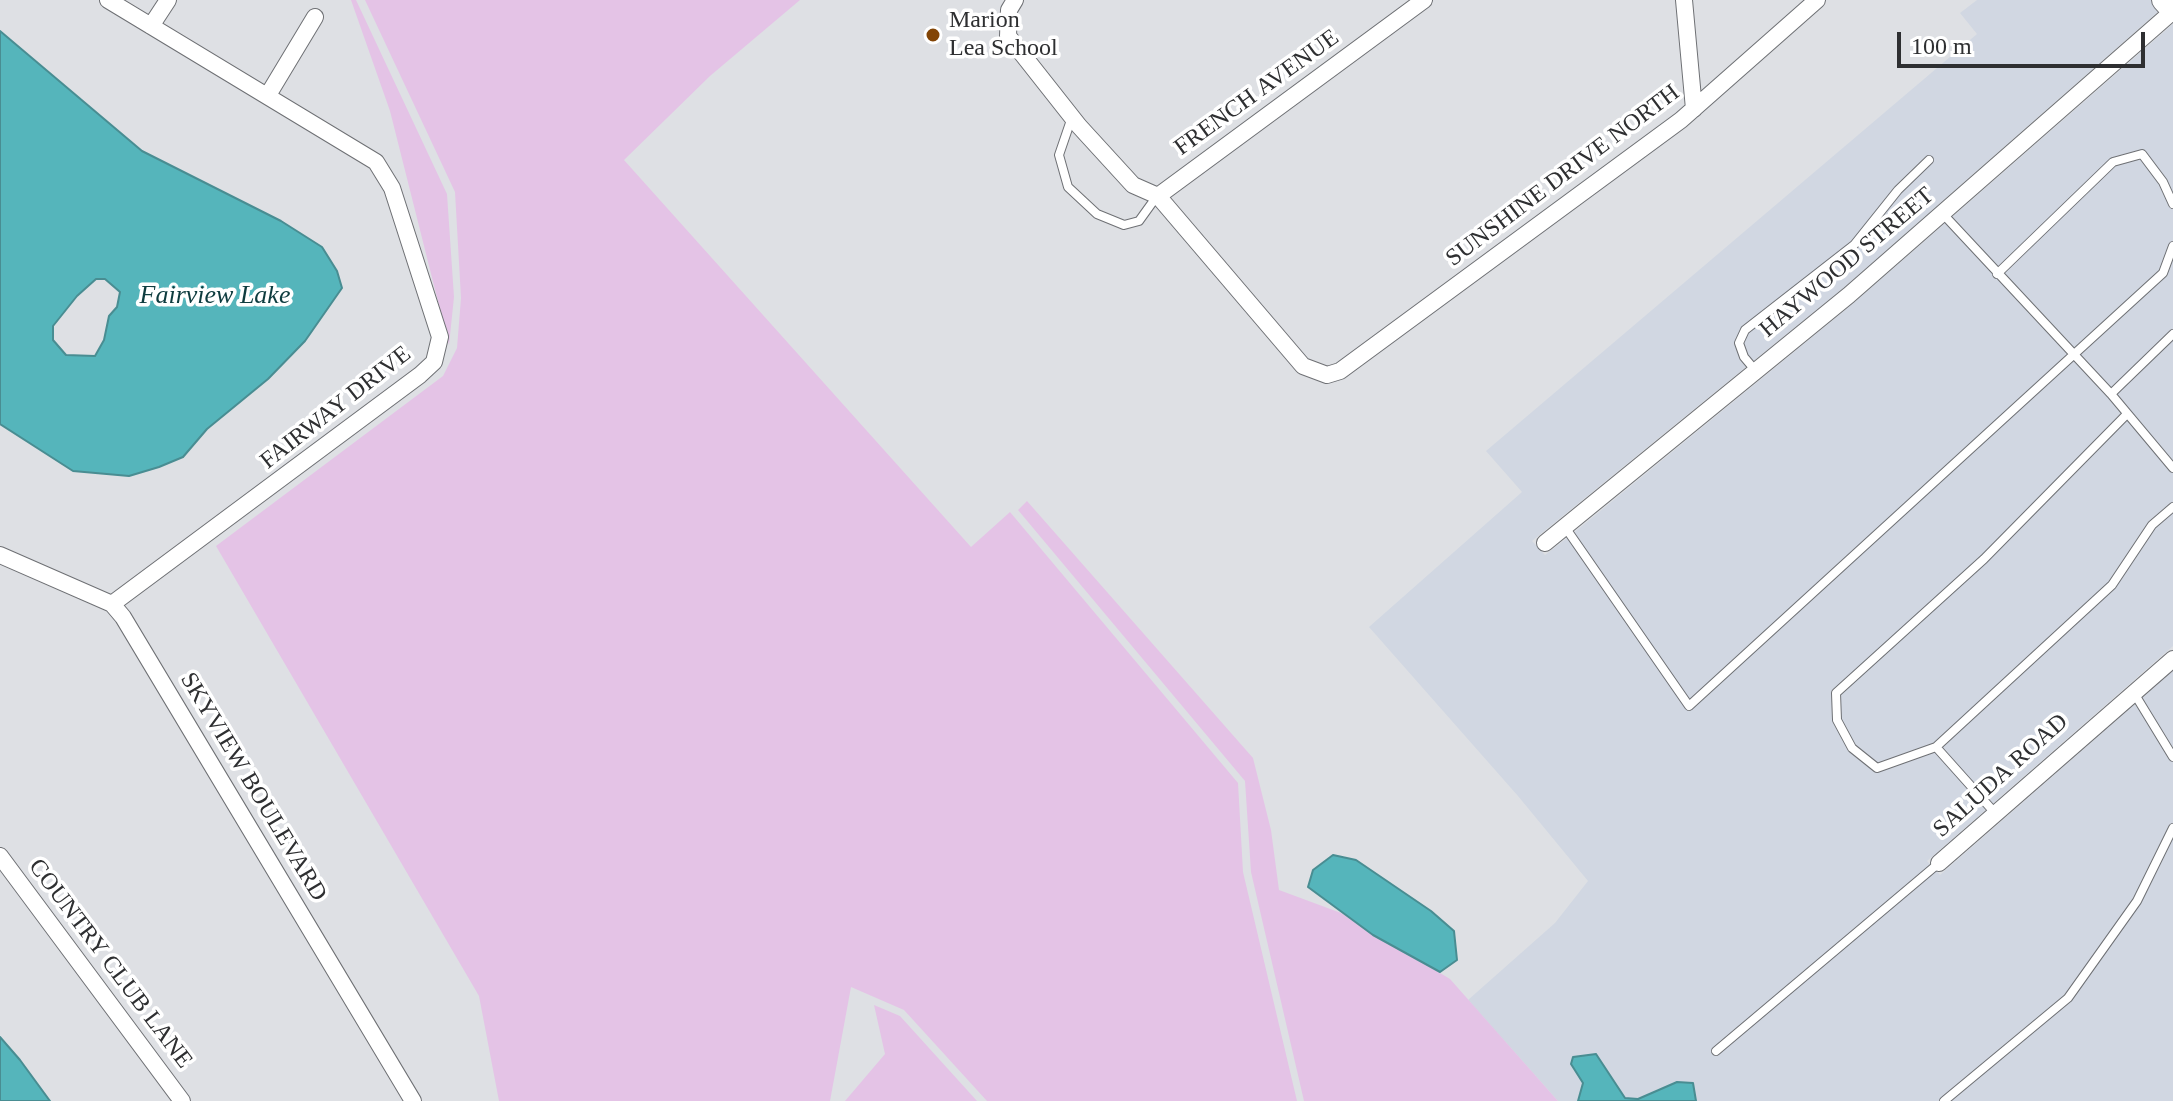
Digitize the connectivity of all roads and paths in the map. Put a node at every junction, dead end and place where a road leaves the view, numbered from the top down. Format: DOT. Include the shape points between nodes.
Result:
graph roads {
  1 [pos="108,0"];
  2 [pos="168,0"];
  3 [pos="1424,0"];
  4 [pos="1684,0"];
  5 [pos="1817,0"];
  6 [pos="2163,0"];
  7 [pos="1012,5"];
  8 [pos="2173,11"];
  9 [pos="315,17"];
  10 [pos="151,26"];
  11 [pos="268,95"];
  12 [pos="1694,109"];
  13 [pos="1072,117"];
  14 [pos="1929,160"];
  15 [pos="1158,196"];
  16 [pos="2173,204"];
  17 [pos="1943,214"];
  18 [pos="2173,246"];
  19 [pos="1997,274"];
  20 [pos="2173,334"];
  21 [pos="2073,355"];
  22 [pos="1756,371"];
  23 [pos="2111,394"];
  24 [pos="2127,414"];
  25 [pos="2173,468"];
  26 [pos="2173,507"];
  27 [pos="1565,527"];
  28 [pos="1545,543"];
  29 [pos="0,555"];
  30 [pos="112,604"];
  31 [pos="2173,659"];
  32 [pos="2134,692"];
  33 [pos="1936,747"];
  34 [pos="2173,757"];
  35 [pos="1995,813"];
  36 [pos="2173,828"];
  37 [pos="0,856"];
  38 [pos="1939,863"];
  39 [pos="1716,1051"];
  40 [pos="182,1101"];
  41 [pos="413,1101"];
  42 [pos="1944,1101"];
  1 -- 10 [label="street, FAIRWAY DRIVE"];
  2 -- 10 [label="street"];
  3 -- 15 [label="street, FRENCH AVENUE"];
  4 -- 12 [label="street"];
  5 -- 12 [label="street, SUNSHINE DRIVE NORTH"];
  6 -- 8 [label="main road"];
  7 -- 13 [label="street" via="1008,36"];
  8 -- 17 [label="street, HAYWOOD STREET"];
  9 -- 11 [label="street"];
  10 -- 11 [label="street, FAIRWAY DRIVE"];
  11 -- 30 [label="street, FAIRWAY DRIVE" via="365,153 384,173 440,350 420,375"];
  12 -- 15 [label="street, SUNSHINE DRIVE NORTH" via="1340,371 1327,375 1303,366"];
  13 -- 15 [label="street" via="1133,185"];
  13 -- 15 [label="lane" via="1059,155 1068,187 1097,214 1124,225 1139,221"];
  14 -- 22 [label="lane" via="1854,245 1745,330 1739,343"];
  16 -- 19 [label="lane" via="2142,154 2113,162"];
  17 -- 19 [label="lane"];
  17 -- 22 [label="street, HAYWOOD STREET"];
  18 -- 21 [label="lane" via="2163,273"];
  19 -- 21 [label="lane"];
  20 -- 23 [label="lane"];
  21 -- 23 [label="lane"];
  21 -- 27 [label="lane" via="1689,706"];
  22 -- 27 [label="street, HAYWOOD STREET"];
  23 -- 24 [label="lane"];
  24 -- 25 [label="lane"];
  24 -- 33 [label="lane" via="1984,559 1836,693 1837,720 1852,748 1877,768"];
  26 -- 33 [label="lane" via="2152,525 2112,585"];
  27 -- 28 [label="street, HAYWOOD STREET"];
  29 -- 30 [label="street"];
  30 -- 41 [label="street, SKYVIEW BOULEVARD"];
  31 -- 32 [label="street, SALUDA ROAD"];
  32 -- 34 [label="lane"];
  32 -- 35 [label="street, SALUDA ROAD"];
  33 -- 35 [label="lane"];
  35 -- 38 [label="street, SALUDA ROAD"];
  36 -- 42 [label="lane" via="2137,901 2068,998"];
  37 -- 40 [label="street, COUNTRY CLUB LANE"];
  38 -- 39 [label="lane, SALUDA ROAD"];
}
